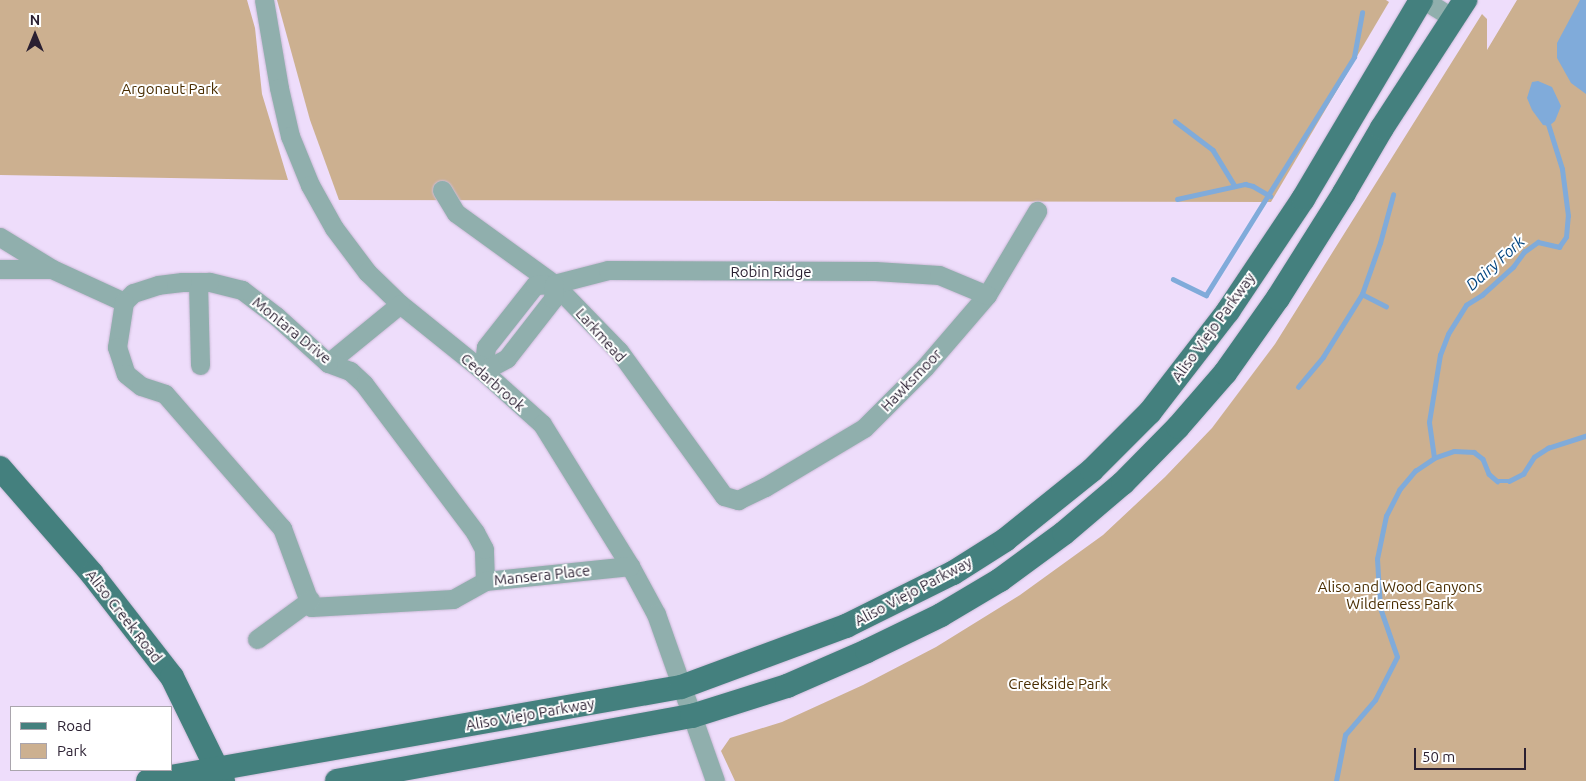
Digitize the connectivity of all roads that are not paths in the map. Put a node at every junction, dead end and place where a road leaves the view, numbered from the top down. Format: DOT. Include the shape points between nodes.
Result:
graph roads {
  1 [pos="264,0"];
  2 [pos="1423,0"];
  3 [pos="1459,9"];
  4 [pos="442,190"];
  5 [pos="1037,211"];
  6 [pos="0,237"];
  7 [pos="0,269"];
  8 [pos="52,269"];
  9 [pos="198,282"];
  10 [pos="554,284"];
  11 [pos="987,296"];
  12 [pos="124,302"];
  13 [pos="521,302"];
  14 [pos="400,304"];
  15 [pos="540,316"];
  16 [pos="328,363"];
  17 [pos="200,365"];
  18 [pos="483,371"];
  19 [pos="0,468"];
  20 [pos="738,500"];
  21 [pos="630,566"];
  22 [pos="485,581"];
  23 [pos="310,602"];
  24 [pos="257,639"];
  25 [pos="681,686"];
  26 [pos="692,716"];
  27 [pos="219,774"];
  28 [pos="148,781"];
  29 [pos="337,781"];
  30 [pos="716,781"];
  1 -- 14 [label="street, Cedarbrook" via="290,136 310,185 334,228 367,272"];
  2 -- 3 [label="street"];
  2 -- 25 [label="main road, Aliso Viejo Parkway" via="1303,200 1228,311 1150,412 1092,470 1005,540 953,573 846,626"];
  3 -- 26 [label="main road, Aliso Viejo Parkway" via="1278,298 1225,373 1123,483 1064,534 1000,580 940,615 867,652 787,686"];
  4 -- 10 [label="street, Larkmead" via="456,212"];
  5 -- 11 [label="street, Hawksmoor"];
  6 -- 8 [label="street"];
  7 -- 8 [label="street"];
  8 -- 12 [label="street"];
  9 -- 12 [label="street, Montara Drive" via="158,285 134,293"];
  9 -- 16 [label="street, Montara Drive" via="242,290"];
  9 -- 17 [label="street"];
  10 -- 11 [label="street, Robin Ridge" via="608,270 875,271 939,275"];
  10 -- 13 [label="street, Robin Ridge" via="535,285"];
  10 -- 15 [label="street" via="553,300"];
  10 -- 20 [label="street, Larkmead" via="619,351 724,496"];
  11 -- 20 [label="street, Hawksmoor" via="925,367 864,428 766,487"];
  12 -- 23 [label="street" via="117,347 126,374 141,386 165,394 282,528"];
  13 -- 15 [label="street"];
  13 -- 18 [label="street, Robin Ridge" via="486,346"];
  14 -- 16 [label="street"];
  14 -- 18 [label="street, Cedarbrook"];
  15 -- 18 [label="street" via="507,358"];
  16 -- 22 [label="street, Montara Drive" via="350,371 364,384 476,532 484,549"];
  18 -- 21 [label="street, Cedarbrook" via="542,424"];
  19 -- 27 [label="main road, Aliso Creek Road" via="92,574 172,676"];
  21 -- 22 [label="street, Mansera Place"];
  21 -- 25 [label="street, Cedarbrook" via="656,614"];
  22 -- 23 [label="street, Mansera Place" via="453,599 315,607 311,607"];
  23 -- 24 [label="street"];
  25 -- 26 [label="street, Cedarbrook"];
  25 -- 27 [label="main road, Aliso Viejo Parkway"];
  26 -- 29 [label="main road, Aliso Viejo Parkway"];
  26 -- 30 [label="street, Cedarbrook"];
  27 -- 28 [label="main road, Aliso Viejo Parkway"];
}
